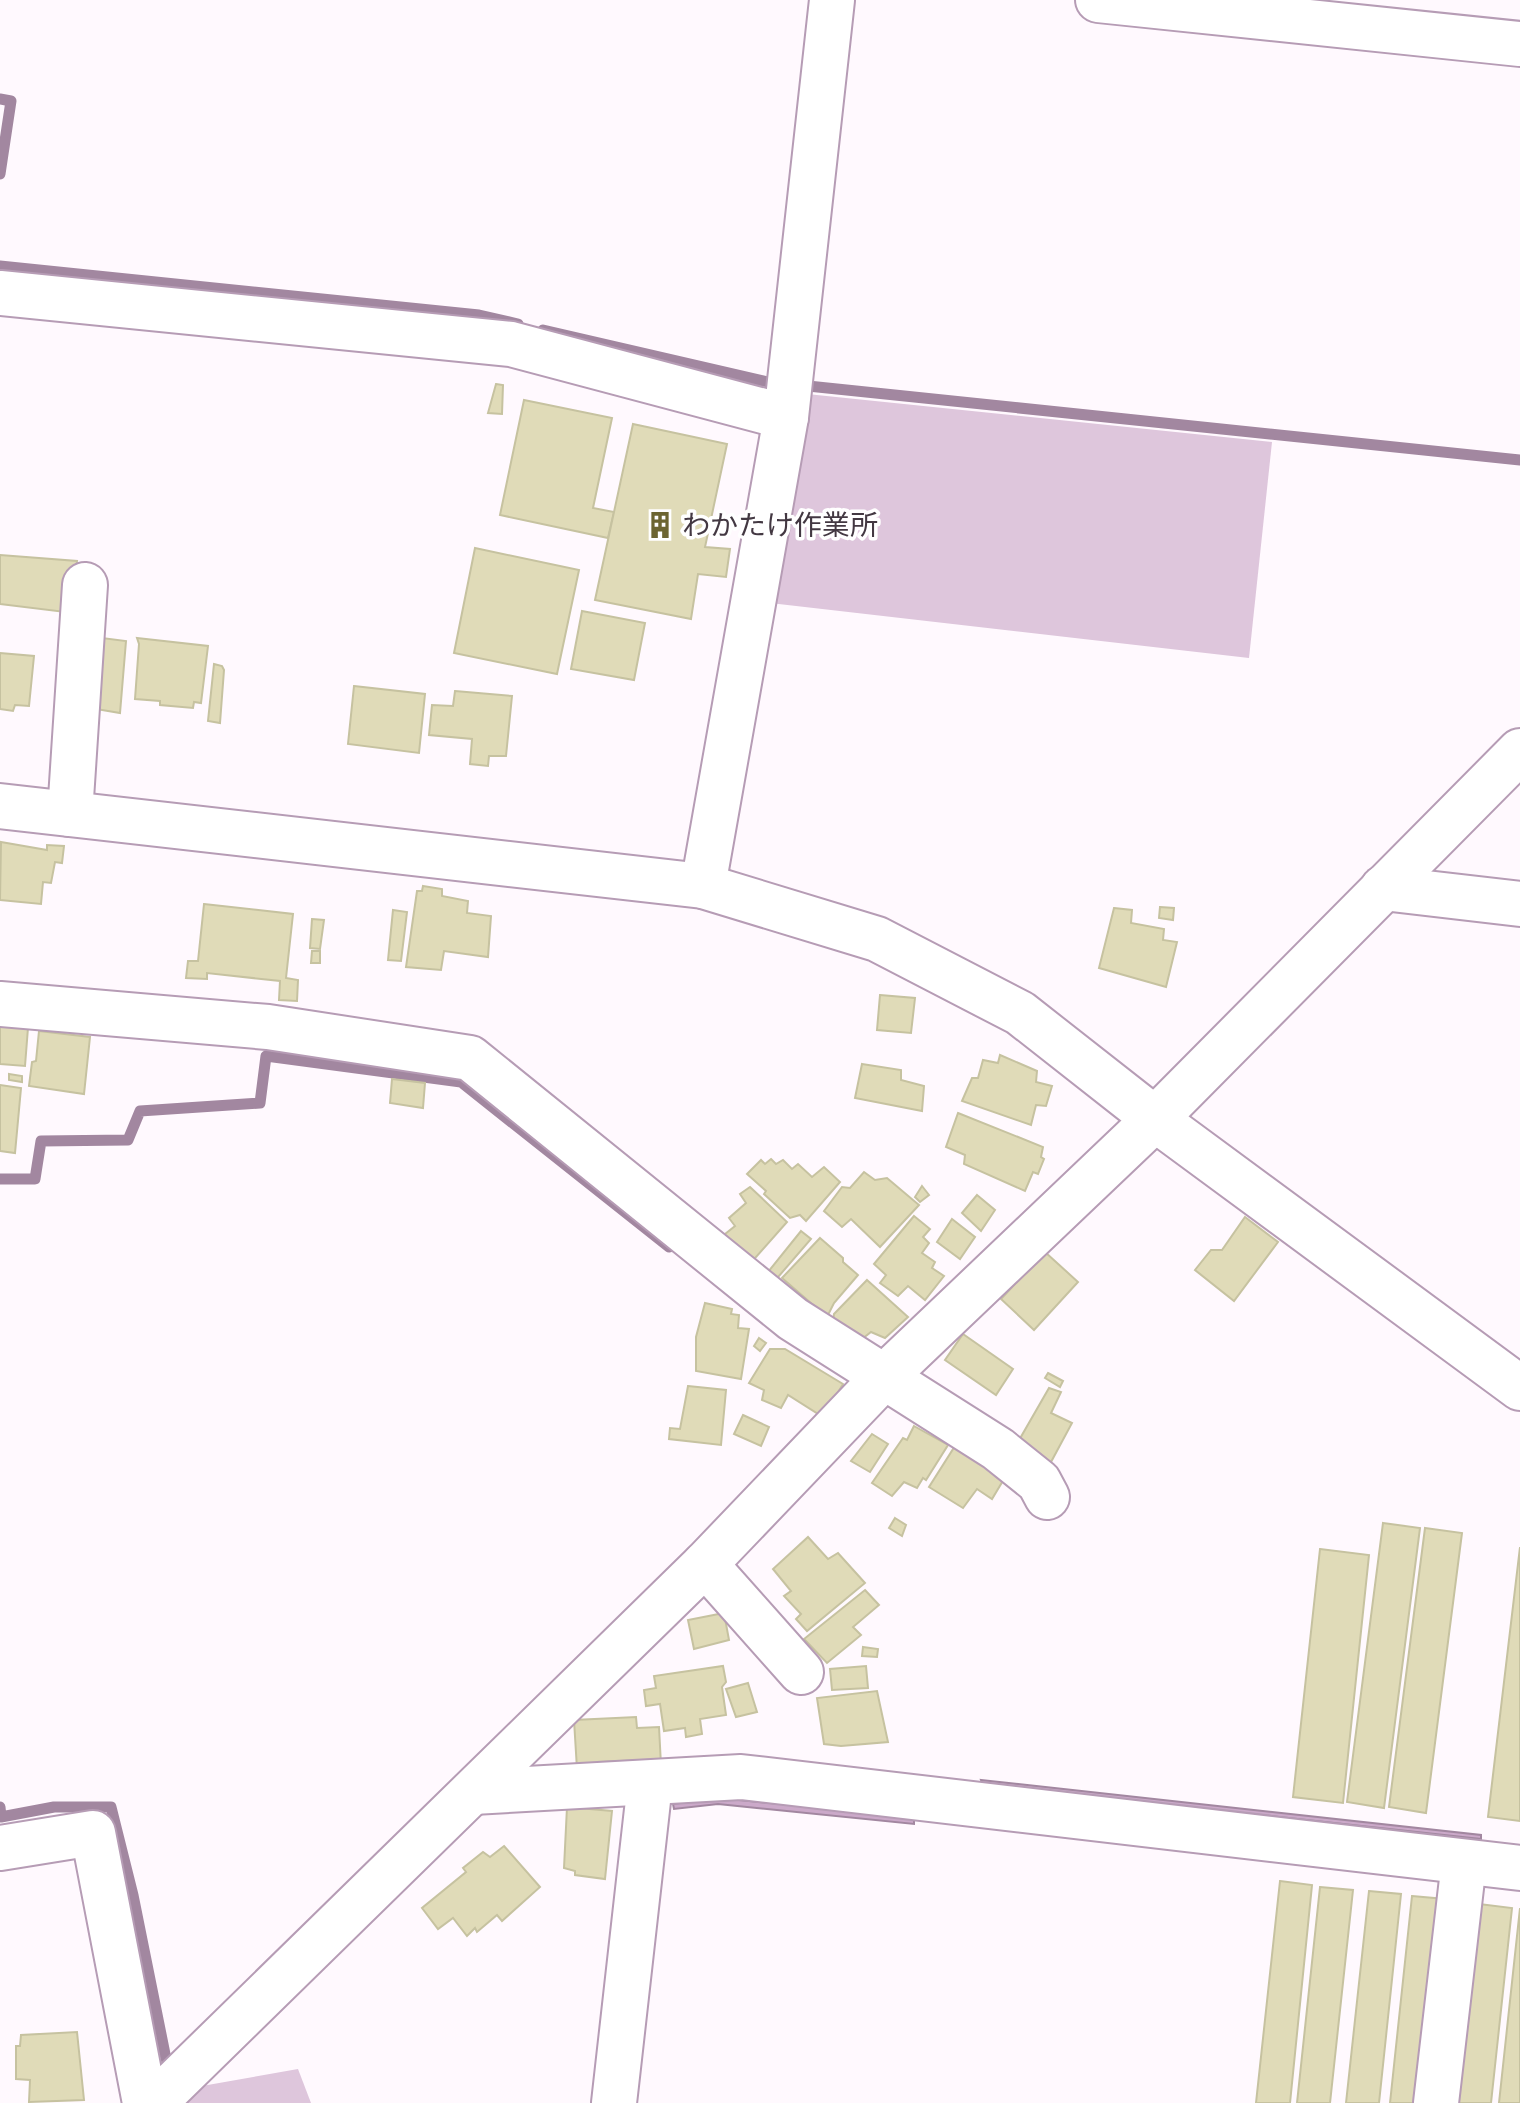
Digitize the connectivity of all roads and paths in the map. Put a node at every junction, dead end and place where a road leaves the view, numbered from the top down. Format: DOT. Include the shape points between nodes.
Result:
graph roads {
  1 [pos="832,0"];
  2 [pos="1098,0"];
  3 [pos="1520,44"];
  4 [pos="0,293"];
  5 [pos="786,417"];
  6 [pos="85,585"];
  7 [pos="1520,751"];
  8 [pos="0,806"];
  9 [pos="70,814"];
  10 [pos="703,886"];
  11 [pos="1383,888"];
  12 [pos="1520,904"];
  13 [pos="0,1004"];
  14 [pos="1155,1119"];
  15 [pos="884,1377"];
  16 [pos="1520,1388"];
  17 [pos="1047,1497"];
  18 [pos="705,1564"];
  19 [pos="801,1672"];
  20 [pos="650,1783"];
  21 [pos="473,1792"];
  22 [pos="0,1848"];
  23 [pos="1464,1862"];
  24 [pos="1520,1868"];
  25 [pos="145,2103"];
  26 [pos="154,2103"];
  27 [pos="614,2103"];
  28 [pos="1436,2103"];
  1 -- 5 [label="street"];
  2 -- 3 [label="street"];
  4 -- 5 [label="street" via="511,344"];
  5 -- 10 [label="street"];
  6 -- 9 [label="street"];
  7 -- 11 [label="street"];
  8 -- 9 [label="street"];
  9 -- 10 [label="street"];
  10 -- 14 [label="street" via="877,939 994,999 1020,1013"];
  11 -- 12 [label="street"];
  11 -- 14 [label="street"];
  13 -- 15 [label="street" via="268,1027 470,1058 793,1319"];
  14 -- 15 [label="street"];
  14 -- 16 [label="street"];
  15 -- 17 [label="street" via="998,1449 1039,1482"];
  15 -- 18 [label="street"];
  18 -- 19 [label="street"];
  18 -- 21 [label="street"];
  20 -- 21 [label="street"];
  20 -- 23 [label="street" via="741,1777"];
  20 -- 27 [label="street"];
  21 -- 26 [label="street"];
  22 -- 25 [label="street" via="93,1833"];
  23 -- 24 [label="street"];
  23 -- 28 [label="street"];
}
